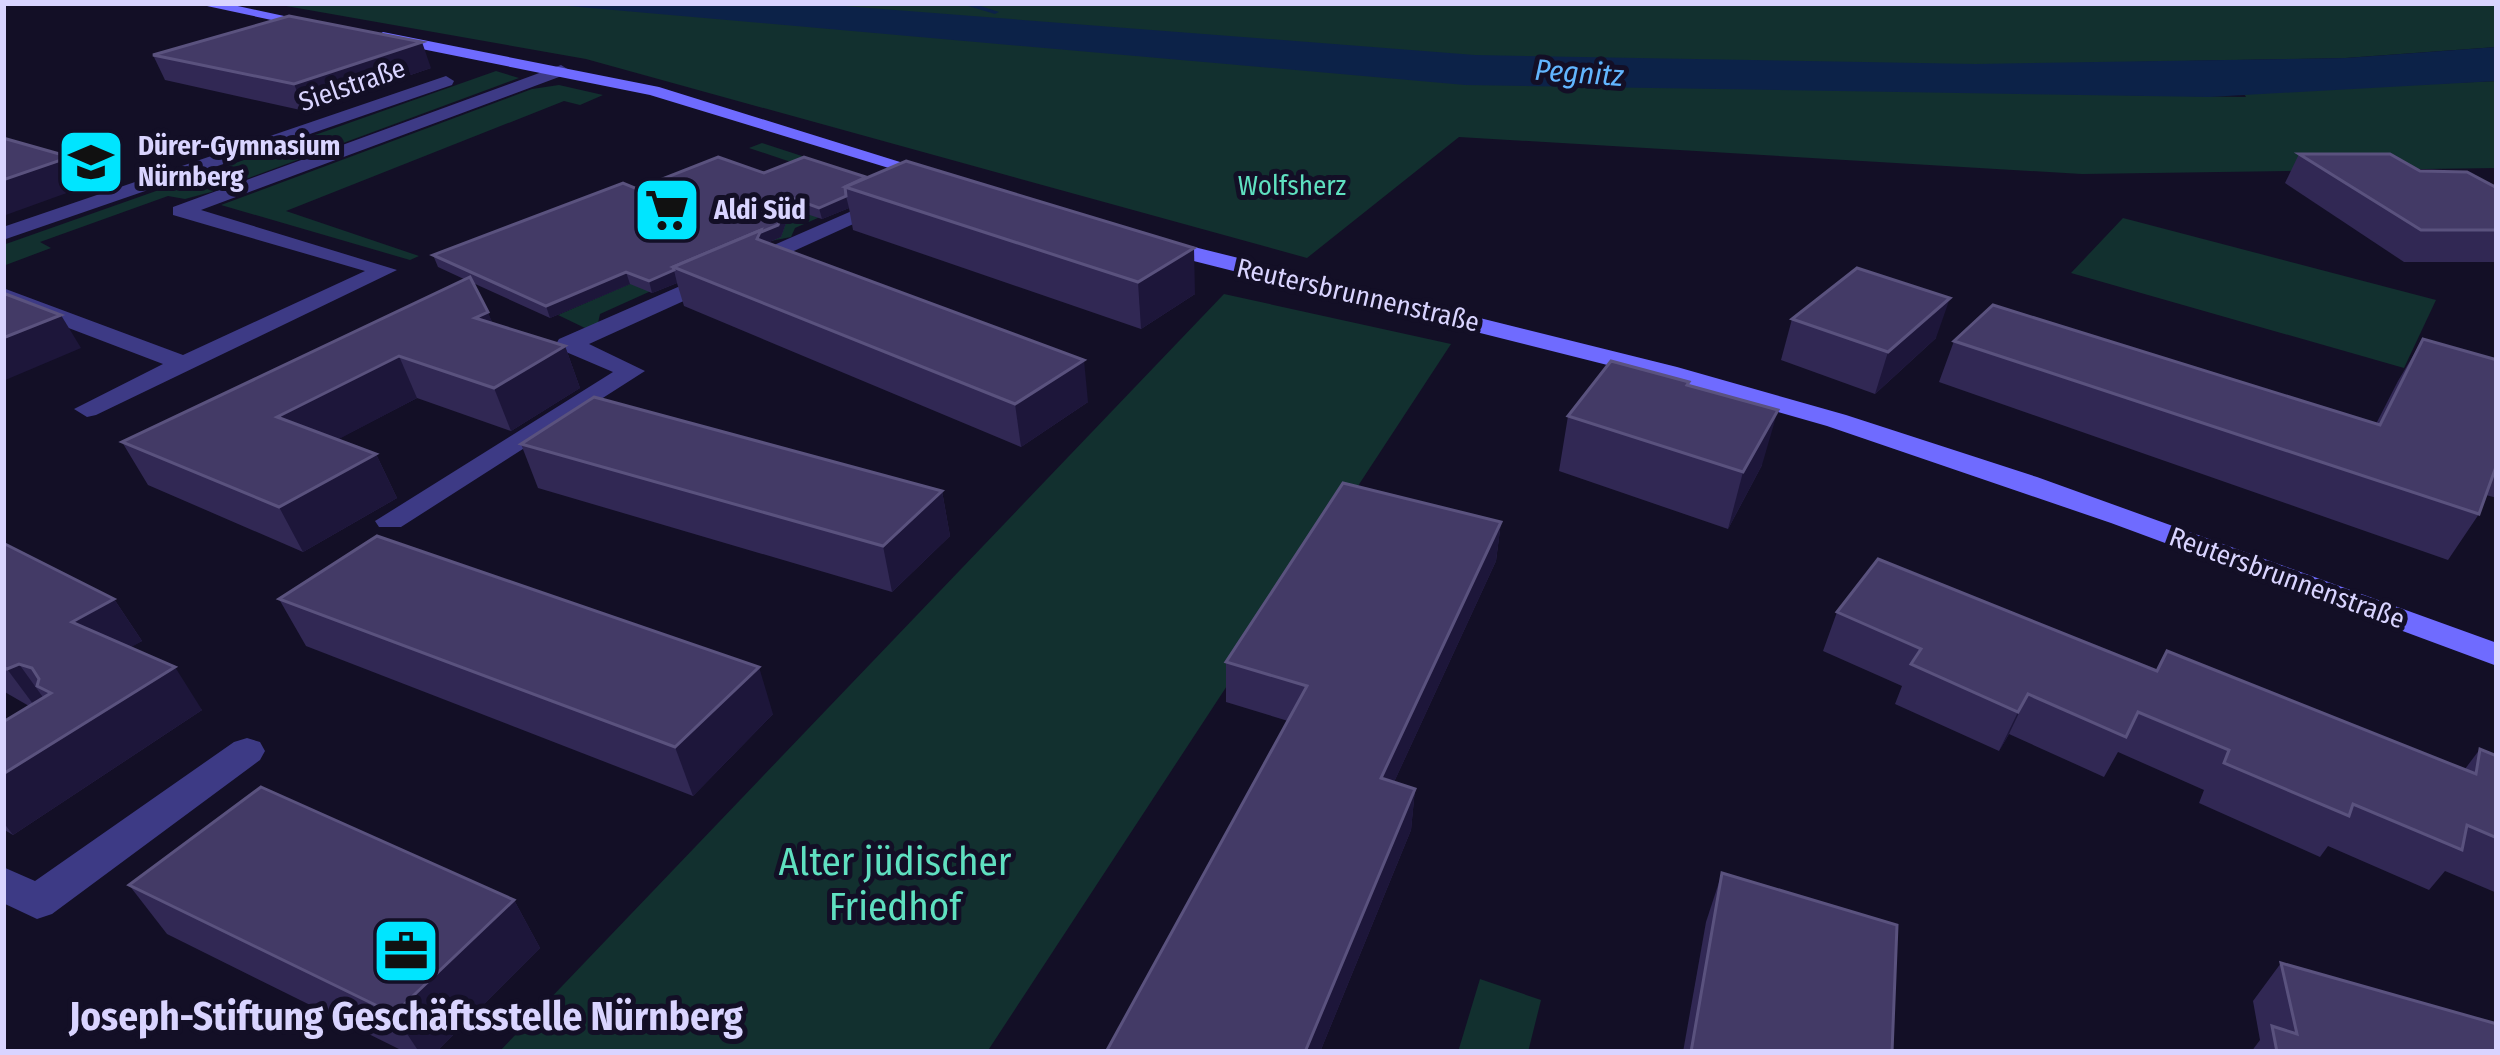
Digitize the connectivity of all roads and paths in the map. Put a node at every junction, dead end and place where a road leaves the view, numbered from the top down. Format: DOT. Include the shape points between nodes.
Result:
graph roads {
  1 [pos="200,3"];
  2 [pos="339,29"];
  3 [pos="362,33"];
  4 [pos="561,70"];
  5 [pos="446,81"];
  6 [pos="3,234"];
  7 [pos="1131,237"];
  8 [pos="3,295"];
  9 [pos="182,363"];
  10 [pos="87,409"];
  11 [pos="390,521"];
  12 [pos="2497,655"];
  13 [pos="247,752"];
  14 [pos="3,884"];
  1 -- 2 [label="street"];
  3 -- 4 [label="street"];
  4 -- 9 [label="street" via="180,211 386,270"];
  4 -- 11 [label="street" via="711,106 952,181 568,344 632,371"];
  5 -- 6 [label="street, Sielstraße"];
  7 -- 12 [label="street, Reutersbrunnenstraße" via="1786,405"];
  8 -- 9 [label="street"];
  9 -- 10 [label="street"];
  13 -- 14 [label="street" via="38,902"];
}
